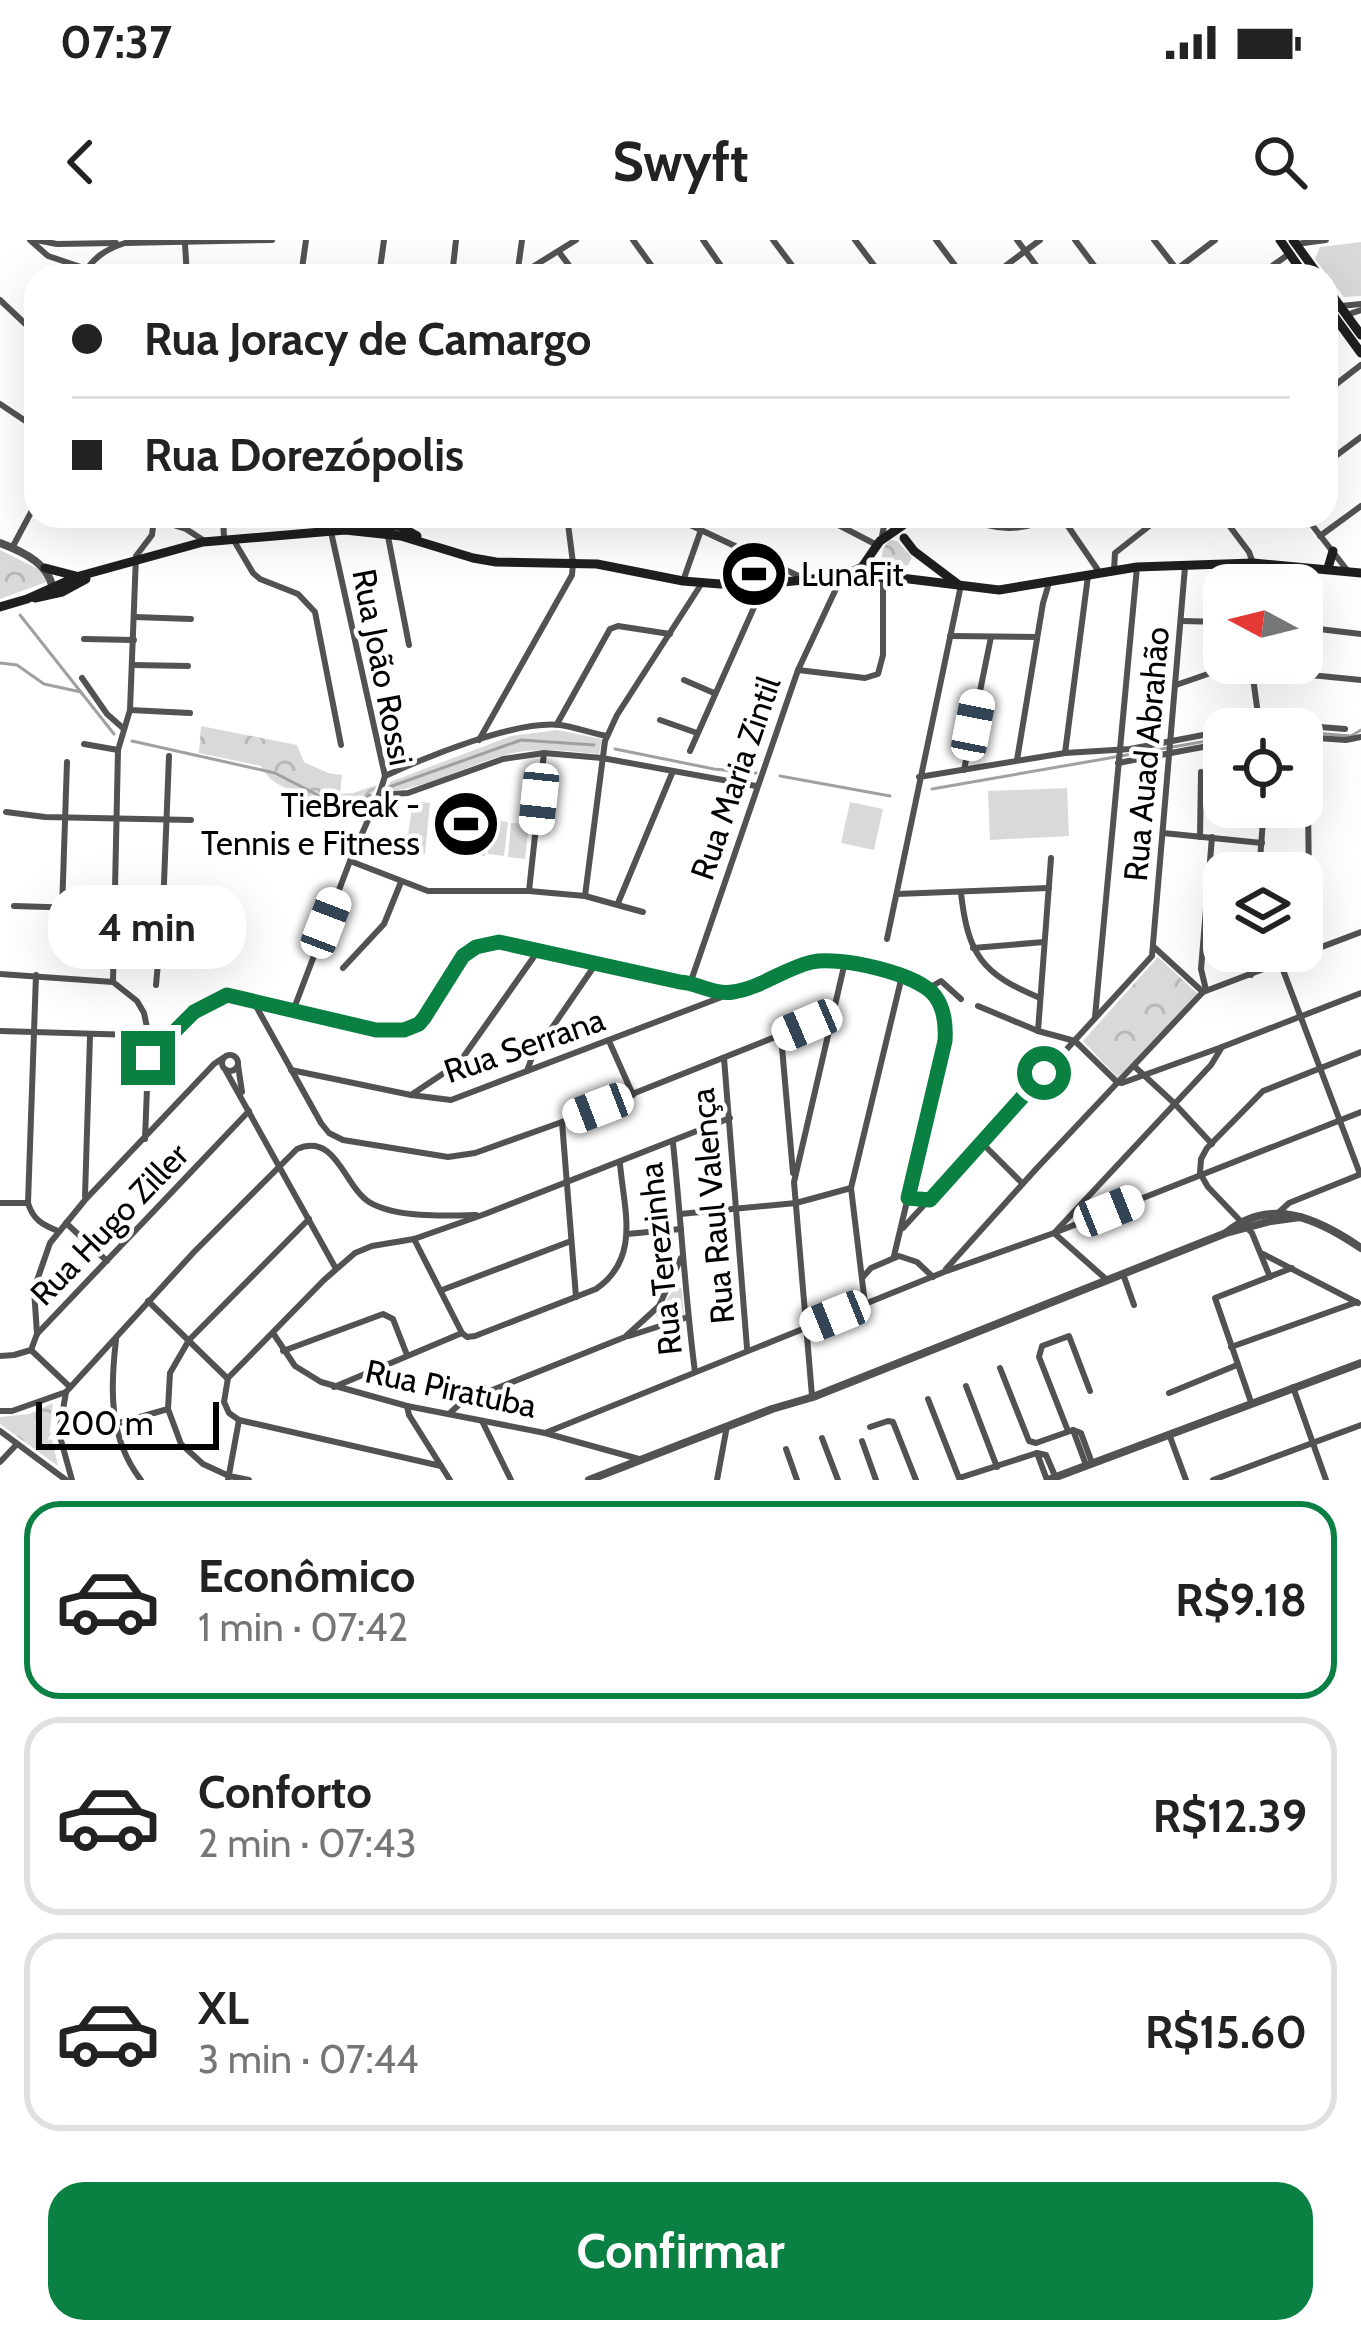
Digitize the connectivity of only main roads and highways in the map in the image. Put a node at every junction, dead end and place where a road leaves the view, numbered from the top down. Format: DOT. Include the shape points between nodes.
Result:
graph roads {
  1 [pos="1280,240"];
  2 [pos="1293,246"];
  3 [pos="1338,320"];
  4 [pos="1361,353"];
  5 [pos="366,528"];
  6 [pos="395,528"];
  7 [pos="893,535"];
  8 [pos="914,551"];
  9 [pos="1333,551"];
  10 [pos="45,568"];
  11 [pos="1328,568"];
  12 [pos="908,570"];
  13 [pos="1361,572"];
  14 [pos="96,573"];
  15 [pos="82,576"];
  16 [pos="842,576"];
  17 [pos="883,577"];
  18 [pos="960,585"];
  19 [pos="53,590"];
  20 [pos="0,607"];
  1 -- 2 [label="main road"];
  3 -- 4 [label="main road"];
  5 -- 14 [label="main road" via="206,542 141,554"];
  6 -- 16 [label="main road" via="496,562 597,564 702,583"];
  7 -- 8 [label="main road"];
  7 -- 16 [label="main road"];
  7 -- 17 [label="main road" via="875,561"];
  8 -- 12 [label="main road"];
  8 -- 18 [label="main road"];
  9 -- 11 [label="main road"];
  10 -- 15 [label="main road"];
  11 -- 13 [label="main road"];
  11 -- 18 [label="main road" via="1137,567 999,590"];
  12 -- 17 [label="main road"];
  12 -- 18 [label="main road"];
  14 -- 15 [label="main road"];
  14 -- 19 [label="main road"];
  15 -- 19 [label="main road"];
  16 -- 17 [label="main road"];
  19 -- 20 [label="main road"];
}
